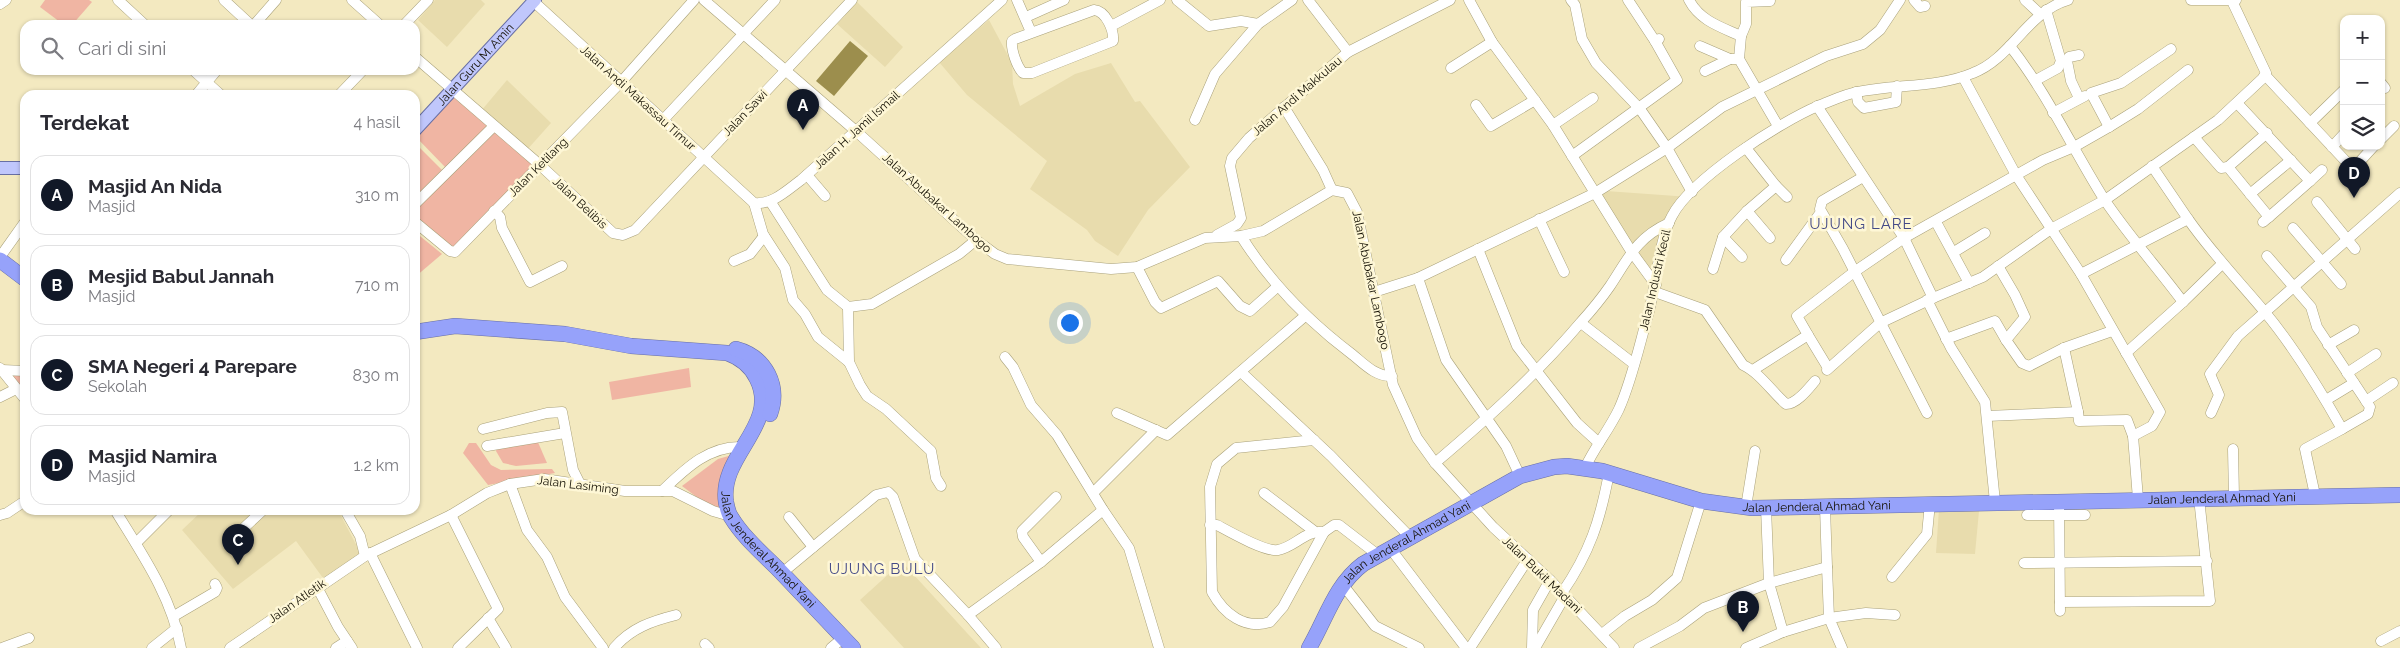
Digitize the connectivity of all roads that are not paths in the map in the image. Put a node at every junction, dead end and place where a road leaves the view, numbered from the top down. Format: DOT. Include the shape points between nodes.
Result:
graph roads {
  1 [pos="6,0"];
  2 [pos="118,0"];
  3 [pos="224,0"];
  4 [pos="428,0"];
  5 [pos="694,0"];
  6 [pos="704,0"];
  7 [pos="775,0"];
  8 [pos="852,0"];
  9 [pos="1002,0"];
  10 [pos="1017,0"];
  11 [pos="1064,0"];
  12 [pos="1160,0"];
  13 [pos="1177,0"];
  14 [pos="1292,0"];
  15 [pos="1450,0"];
  16 [pos="1469,0"];
  17 [pos="1572,0"];
  18 [pos="1628,0"];
  19 [pos="1689,0"];
  20 [pos="1900,0"];
  21 [pos="1914,0"];
  22 [pos="2025,0"];
  23 [pos="2068,0"];
  24 [pos="2191,0"];
  25 [pos="2234,0"];
  26 [pos="354,1"];
  27 [pos="534,1"];
  28 [pos="1770,1"];
  29 [pos="271,2"];
  30 [pos="1313,2"];
  31 [pos="0,4"];
  32 [pos="1925,6"];
  33 [pos="2043,12"];
  34 [pos="1026,18"];
  35 [pos="140,20"];
  36 [pos="247,20"];
  37 [pos="257,20"];
  38 [pos="375,20"];
  39 [pos="409,20"];
  40 [pos="1114,24"];
  41 [pos="1258,24"];
  42 [pos="743,32"];
  43 [pos="1031,32"];
  44 [pos="1741,36"];
  45 [pos="1492,42"];
  46 [pos="1700,46"];
  47 [pos="2010,46"];
  48 [pos="2171,49"];
  49 [pos="1348,52"];
  50 [pos="2079,55"];
  51 [pos="1735,59"];
  52 [pos="420,62"];
  53 [pos="1451,68"];
  54 [pos="785,70"];
  55 [pos="2188,70"];
  56 [pos="1705,71"];
  57 [pos="198,75"];
  58 [pos="213,75"];
  59 [pos="358,75"];
  60 [pos="2265,75"];
  61 [pos="1963,77"];
  62 [pos="624,79"];
  63 [pos="2036,80"];
  64 [pos="207,83"];
  65 [pos="1897,86"];
  66 [pos="201,90"];
  67 [pos="215,90"];
  68 [pos="344,90"];
  69 [pos="451,90"];
  70 [pos="1757,90"];
  71 [pos="1856,92"];
  72 [pos="2091,94"];
  73 [pos="2340,94"];
  74 [pos="1593,98"];
  75 [pos="2079,98"];
  76 [pos="1535,100"];
  77 [pos="2237,103"];
  78 [pos="1476,105"];
  79 [pos="1817,106"];
  80 [pos="1284,107"];
  81 [pos="1640,108"];
  82 [pos="2053,113"];
  83 [pos="665,117"];
  84 [pos="1196,120"];
  85 [pos="2310,123"];
  86 [pos="420,124"];
  87 [pos="1553,125"];
  88 [pos="493,126"];
  89 [pos="1778,126"];
  90 [pos="2394,126"];
  91 [pos="2109,127"];
  92 [pos="857,132"];
  93 [pos="2267,133"];
  94 [pos="2385,135"];
  95 [pos="2194,137"];
  96 [pos="2340,138"];
  97 [pos="2074,147"];
  98 [pos="2332,147"];
  99 [pos="1667,148"];
  100 [pos="1746,148"];
  101 [pos="2370,150"];
  102 [pos="1572,156"];
  103 [pos="704,157"];
  104 [pos="2291,160"];
  105 [pos="540,165"];
  106 [pos="2152,166"];
  107 [pos="2228,167"];
  108 [pos="0,168"];
  109 [pos="20,168"];
  110 [pos="2322,170"];
  111 [pos="807,175"];
  112 [pos="2016,175"];
  113 [pos="1863,177"];
  114 [pos="2310,181"];
  115 [pos="1776,186"];
  116 [pos="1332,190"];
  117 [pos="1692,192"];
  118 [pos="1595,193"];
  119 [pos="2400,193"];
  120 [pos="2250,194"];
  121 [pos="825,196"];
  122 [pos="1787,197"];
  123 [pos="420,199"];
  124 [pos="2105,200"];
  125 [pos="770,201"];
  126 [pos="2317,202"];
  127 [pos="754,203"];
  128 [pos="494,211"];
  129 [pos="1747,212"];
  130 [pos="1820,212"];
  131 [pos="1539,219"];
  132 [pos="2188,219"];
  133 [pos="1936,222"];
  134 [pos="1668,223"];
  135 [pos="420,226"];
  136 [pos="2292,228"];
  137 [pos="20,229"];
  138 [pos="2051,229"];
  139 [pos="1984,233"];
  140 [pos="764,236"];
  141 [pos="1216,236"];
  142 [pos="1241,236"];
  143 [pos="1723,237"];
  144 [pos="1770,238"];
  145 [pos="1904,238"];
  146 [pos="2347,238"];
  147 [pos="976,240"];
  148 [pos="2137,245"];
  149 [pos="1478,249"];
  150 [pos="2355,249"];
  151 [pos="1631,251"];
  152 [pos="1954,252"];
  153 [pos="2267,256"];
  154 [pos="1742,257"];
  155 [pos="0,259"];
  156 [pos="1786,260"];
  157 [pos="734,261"];
  158 [pos="2321,261"];
  159 [pos="2222,264"];
  160 [pos="562,266"];
  161 [pos="1998,266"];
  162 [pos="1137,267"];
  163 [pos="1713,270"];
  164 [pos="1564,272"];
  165 [pos="1854,272"];
  166 [pos="2081,274"];
  167 [pos="20,276"];
  168 [pos="1418,278"];
  169 [pos="1969,283"];
  170 [pos="2341,284"];
  171 [pos="2294,285"];
  172 [pos="1277,287"];
  173 [pos="1655,289"];
  174 [pos="1374,292"];
  175 [pos="1930,299"];
  176 [pos="2183,302"];
  177 [pos="848,307"];
  178 [pos="2265,312"];
  179 [pos="1305,316"];
  180 [pos="1581,322"];
  181 [pos="1880,324"];
  182 [pos="2354,330"];
  183 [pos="420,331"];
  184 [pos="2112,331"];
  185 [pos="1808,336"];
  186 [pos="1946,338"];
  187 [pos="2006,340"];
  188 [pos="2328,345"];
  189 [pos="2064,348"];
  190 [pos="2126,353"];
  191 [pos="2376,354"];
  192 [pos="1005,357"];
  193 [pos="849,362"];
  194 [pos="1634,364"];
  195 [pos="1,369"];
  196 [pos="1753,370"];
  197 [pos="20,371"];
  198 [pos="1536,371"];
  199 [pos="1241,372"];
  200 [pos="2347,373"];
  201 [pos="1392,376"];
  202 [pos="1815,382"];
  203 [pos="2354,383"];
  204 [pos="2393,383"];
  205 [pos="16,389"];
  206 [pos="20,393"];
  207 [pos="0,397"];
  208 [pos="2326,400"];
  209 [pos="2366,401"];
  210 [pos="2078,412"];
  211 [pos="1117,413"];
  212 [pos="1927,413"];
  213 [pos="2211,413"];
  214 [pos="1987,416"];
  215 [pos="1488,418"];
  216 [pos="483,429"];
  217 [pos="2342,429"];
  218 [pos="1156,430"];
  219 [pos="565,433"];
  220 [pos="2133,436"];
  221 [pos="1314,440"];
  222 [pos="1600,443"];
  223 [pos="487,446"];
  224 [pos="744,446"];
  225 [pos="2233,449"];
  226 [pos="1755,451"];
  227 [pos="1435,463"];
  228 [pos="1585,468"];
  229 [pos="1609,474"];
  230 [pos="1520,476"];
  231 [pos="510,484"];
  232 [pos="580,484"];
  233 [pos="941,486"];
  234 [pos="662,491"];
  235 [pos="673,491"];
  236 [pos="1092,493"];
  237 [pos="1264,493"];
  238 [pos="2400,494"];
  239 [pos="2315,495"];
  240 [pos="1056,497"];
  241 [pos="2234,497"];
  242 [pos="2199,498"];
  243 [pos="2138,499"];
  244 [pos="2059,500"];
  245 [pos="1701,501"];
  246 [pos="1471,502"];
  247 [pos="1995,502"];
  248 [pos="1930,503"];
  249 [pos="20,504"];
  250 [pos="1746,507"];
  251 [pos="1825,507"];
  252 [pos="1766,508"];
  253 [pos="1103,510"];
  254 [pos="0,515"];
  255 [pos="119,515"];
  256 [pos="164,515"];
  257 [pos="258,515"];
  258 [pos="348,515"];
  259 [pos="451,515"];
  260 [pos="2027,515"];
  261 [pos="2085,515"];
  262 [pos="730,516"];
  263 [pos="2059,516"];
  264 [pos="790,517"];
  265 [pos="1210,525"];
  266 [pos="1319,531"];
  267 [pos="1410,537"];
  268 [pos="232,539"];
  269 [pos="136,543"];
  270 [pos="813,547"];
  271 [pos="1384,551"];
  272 [pos="371,553"];
  273 [pos="1528,559"];
  274 [pos="2207,561"];
  275 [pos="1040,562"];
  276 [pos="2024,563"];
  277 [pos="2060,563"];
  278 [pos="1827,567"];
  279 [pos="782,573"];
  280 [pos="1892,577"];
  281 [pos="1550,580"];
  282 [pos="1769,583"];
  283 [pos="215,584"];
  284 [pos="1342,585"];
  285 [pos="317,587"];
  286 [pos="1563,594"];
  287 [pos="676,615"];
  288 [pos="968,615"];
  289 [pos="1896,615"];
  290 [pos="174,616"];
  291 [pos="488,618"];
  292 [pos="1829,618"];
  293 [pos="177,628"];
  294 [pos="2400,631"];
  295 [pos="1783,632"];
  296 [pos="1602,634"];
  297 [pos="29,638"];
  298 [pos="2380,641"];
  299 [pos="848,643"];
  300 [pos="350,645"];
  301 [pos="2,648"];
  302 [pos="152,648"];
  303 [pos="181,648"];
  304 [pos="230,648"];
  305 [pos="336,648"];
  306 [pos="417,648"];
  307 [pos="458,648"];
  308 [pos="506,648"];
  309 [pos="603,648"];
  310 [pos="614,648"];
  311 [pos="832,648"];
  312 [pos="996,648"];
  313 [pos="1159,648"];
  314 [pos="1310,648"];
  315 [pos="1419,648"];
  316 [pos="1466,648"];
  317 [pos="1470,648"];
  318 [pos="1533,648"];
  319 [pos="1614,648"];
  320 [pos="1639,648"];
  321 [pos="1746,648"];
  322 [pos="1842,648"];
  1 -- 31 [label="street"];
  2 -- 35 [label="street"];
  3 -- 36 [label="street"];
  4 -- 39 [label="street"];
  5 -- 62 [label="street, Jalan Ketilang"];
  6 -- 42 [label="street, Jalan Abubakar Lambogo"];
  7 -- 42 [label="street"];
  8 -- 54 [label="street, Jalan Sawi"];
  9 -- 92 [label="street, Jalan H. Jamil Ismail"];
  10 -- 34 [label="street"];
  11 -- 34 [label="street"];
  12 -- 40 [label="street"];
  13 -- 41 [label="street" via="1209,26 1241,21"];
  14 -- 41 [label="street"];
  15 -- 49 [label="street, Jalan Andi Makkulau"];
  16 -- 45 [label="street"];
  17 -- 81 [label="street" via="1582,39 1596,63"];
  18 -- 81 [label="street" via="1657,40 1677,80"];
  19 -- 44 [label="street" via="1707,21"];
  20 -- 70 [label="street" via="1880,30 1863,44 1826,56"];
  21 -- 32 [label="street" via="1920,7"];
  22 -- 33 [label="street"];
  23 -- 33 [label="street, Jalan Industri Kecil"];
  24 -- 25 [label="street"];
  25 -- 60 [label="street"];
  26 -- 38 [label="street"];
  27 -- 62 [label="street, Jalan Andi Makassau Timur"];
  27 -- 69 [label="main road, Jalan Guru M. Amin"];
  28 -- 44 [label="street" via="1746,2 1746,24"];
  29 -- 37 [label="street"];
  30 -- 49 [label="street"];
  33 -- 47 [label="street, Jalan Industri Kecil"];
  33 -- 63 [label="street" via="2062,62 2058,68"];
  34 -- 43 [label="street"];
  41 -- 84 [label="street" via="1215,74"];
  42 -- 54 [label="street, Jalan Abubakar Lambogo"];
  42 -- 83 [label="street"];
  43 -- 43 [label="street" via="1098,10 1105,16 1114,39 1047,68 1024,73 1020,70 1012,44 1015,38"];
  44 -- 51 [label="street"];
  45 -- 53 [label="street"];
  45 -- 76 [label="street"];
  46 -- 51 [label="street"];
  47 -- 61 [label="street, Jalan Industri Kecil" via="1984,68"];
  47 -- 63 [label="street"];
  48 -- 72 [label="street" via="2121,83"];
  49 -- 80 [label="street, Jalan Andi Makkulau"];
  50 -- 75 [label="street" via="2069,57 2067,61"];
  51 -- 56 [label="street"];
  51 -- 70 [label="street"];
  52 -- 69 [label="street, Jalan Belibis"];
  54 -- 92 [label="street, Jalan Abubakar Lambogo"];
  54 -- 103 [label="street, Jalan Sawi"];
  55 -- 91 [label="street"];
  57 -- 64 [label="street"];
  58 -- 64 [label="street"];
  59 -- 68 [label="street"];
  60 -- 77 [label="street"];
  60 -- 85 [label="street"];
  61 -- 65 [label="street, Jalan Industri Kecil" via="1938,83"];
  61 -- 112 [label="street"];
  62 -- 83 [label="street, Jalan Andi Makassau Timur"];
  62 -- 105 [label="street, Jalan Ketilang"];
  63 -- 82 [label="street"];
  64 -- 66 [label="street"];
  64 -- 67 [label="street"];
  65 -- 71 [label="street, Jalan Industri Kecil"];
  65 -- 71 [label="street" via="1896,102 1864,108 1858,102"];
  69 -- 86 [label="main road, Jalan Guru M. Amin"];
  69 -- 88 [label="street, Jalan Belibis"];
  70 -- 89 [label="street"];
  70 -- 99 [label="street" via="1713,113"];
  71 -- 79 [label="street, Jalan Industri Kecil"];
  72 -- 75 [label="street"];
  72 -- 91 [label="street"];
  73 -- 85 [label="street"];
  74 -- 87 [label="street"];
  75 -- 82 [label="street"];
  76 -- 78 [label="street" via="1491,126"];
  76 -- 87 [label="street"];
  77 -- 93 [label="street"];
  77 -- 95 [label="street"];
  79 -- 89 [label="street, Jalan Industri Kecil"];
  79 -- 113 [label="street"];
  80 -- 116 [label="street"];
  80 -- 141 [label="street, Jalan Andi Makkulau" via="1248,138 1232,158 1230,171 1241,218 1237,224"];
  81 -- 99 [label="street"];
  81 -- 102 [label="street"];
  82 -- 97 [label="street"];
  83 -- 103 [label="street, Jalan Andi Makassau Timur"];
  85 -- 98 [label="street"];
  87 -- 102 [label="street"];
  88 -- 105 [label="street, Jalan Belibis"];
  88 -- 123 [label="street"];
  89 -- 100 [label="street, Jalan Industri Kecil"];
  90 -- 94 [label="street"];
  91 -- 97 [label="street"];
  92 -- 111 [label="street, Jalan H. Jamil Ismail"];
  92 -- 147 [label="street, Jalan Abubakar Lambogo"];
  93 -- 104 [label="street"];
  93 -- 107 [label="street"];
  95 -- 106 [label="street"];
  95 -- 107 [label="street" via="2221,168"];
  96 -- 98 [label="street"];
  97 -- 112 [label="street"];
  97 -- 124 [label="street"];
  98 -- 101 [label="street" via="2353,169"];
  99 -- 117 [label="street"];
  99 -- 118 [label="street"];
  100 -- 115 [label="street"];
  100 -- 117 [label="street, Jalan Industri Kecil"];
  102 -- 118 [label="street"];
  103 -- 105 [label="street, Jalan Belibis" via="635,230 623,235 613,233"];
  103 -- 127 [label="street"];
  104 -- 114 [label="street"];
  104 -- 120 [label="street"];
  105 -- 128 [label="street, Jalan Ketilang"];
  106 -- 124 [label="street"];
  106 -- 132 [label="street"];
  107 -- 120 [label="street"];
  108 -- 109 [label="main road"];
  110 -- 114 [label="street"];
  111 -- 121 [label="street"];
  111 -- 125 [label="street, Jalan H. Jamil Ismail"];
  112 -- 133 [label="street"];
  112 -- 138 [label="street"];
  113 -- 130 [label="street" via="1822,201"];
  113 -- 145 [label="street"];
  114 -- 120 [label="street" via="2266,220"];
  115 -- 122 [label="street"];
  115 -- 129 [label="street"];
  116 -- 142 [label="street, Jalan Abubakar Lambogo" via="1268,228"];
  116 -- 174 [label="street, Jalan Abubakar Lambogo" via="1343,191 1353,200"];
  117 -- 134 [label="street, Jalan Industri Kecil"];
  118 -- 131 [label="street"];
  118 -- 151 [label="street"];
  119 -- 146 [label="street"];
  124 -- 138 [label="street"];
  124 -- 148 [label="street"];
  125 -- 127 [label="street, Jalan H. Jamil Ismail"];
  125 -- 177 [label="street" via="827,290"];
  126 -- 146 [label="street"];
  127 -- 140 [label="street"];
  128 -- 135 [label="street, Jalan Ketilang" via="453,253"];
  128 -- 160 [label="street" via="500,217 502,228 530,282"];
  129 -- 143 [label="street"];
  129 -- 144 [label="street"];
  130 -- 156 [label="street"];
  130 -- 165 [label="street"];
  131 -- 149 [label="street"];
  131 -- 164 [label="street"];
  132 -- 148 [label="street"];
  132 -- 159 [label="street"];
  133 -- 145 [label="street"];
  133 -- 152 [label="street"];
  134 -- 151 [label="street"];
  134 -- 173 [label="street, Jalan Industri Kecil"];
  136 -- 158 [label="street"];
  137 -- 155 [label="street"];
  138 -- 161 [label="street"];
  138 -- 166 [label="street"];
  139 -- 152 [label="street"];
  140 -- 157 [label="street" via="750,254"];
  140 -- 193 [label="street" via="785,268 793,300 818,337"];
  141 -- 142 [label="street, Jalan Abubakar Lambogo"];
  141 -- 162 [label="street, Jalan Abubakar Lambogo"];
  142 -- 172 [label="street"];
  143 -- 154 [label="street"];
  143 -- 163 [label="street"];
  145 -- 165 [label="street"];
  145 -- 175 [label="street"];
  146 -- 150 [label="street"];
  146 -- 158 [label="street"];
  147 -- 162 [label="street, Jalan Abubakar Lambogo" via="995,254 1020,262 1111,269"];
  147 -- 177 [label="street" via="959,254 872,304"];
  148 -- 166 [label="street"];
  148 -- 176 [label="street"];
  149 -- 168 [label="street"];
  149 -- 198 [label="street" via="1514,342"];
  151 -- 173 [label="street"];
  151 -- 180 [label="street" via="1609,287"];
  152 -- 169 [label="street"];
  153 -- 171 [label="street"];
  155 -- 167 [label="highway"];
  158 -- 170 [label="street"];
  158 -- 171 [label="street"];
  159 -- 176 [label="street"];
  159 -- 178 [label="street"];
  161 -- 169 [label="street"];
  161 -- 187 [label="street" via="2025,317"];
  162 -- 172 [label="street" via="1161,308 1218,282 1240,306 1250,311"];
  165 -- 181 [label="street"];
  165 -- 185 [label="street" via="1797,316"];
  166 -- 184 [label="street"];
  168 -- 174 [label="street"];
  168 -- 215 [label="street" via="1446,360"];
  169 -- 175 [label="street"];
  171 -- 178 [label="street"];
  171 -- 188 [label="street" via="2312,307 2315,324"];
  172 -- 179 [label="street"];
  173 -- 194 [label="street, Jalan Industri Kecil"];
  173 -- 196 [label="street" via="1705,310 1743,365"];
  174 -- 201 [label="street, Jalan Abubakar Lambogo"];
  175 -- 181 [label="street"];
  175 -- 186 [label="street"];
  176 -- 190 [label="street"];
  177 -- 193 [label="street"];
  178 -- 208 [label="street"];
  178 -- 213 [label="street" via="2234,340 2211,372 2211,380 2219,395"];
  179 -- 199 [label="street"];
  179 -- 201 [label="street" via="1372,370 1385,377"];
  180 -- 194 [label="street"];
  180 -- 198 [label="street"];
  181 -- 185 [label="street" via="1828,369"];
  181 -- 212 [label="street"];
  182 -- 188 [label="street"];
  183 -- 224 [label="highway, Jalan Jenderal Ahmad Yani" via="454,326 565,334 631,346 727,353 750,368 763,390 761,415"];
  184 -- 189 [label="street"];
  184 -- 190 [label="street"];
  185 -- 196 [label="street"];
  186 -- 187 [label="street" via="1995,321"];
  186 -- 214 [label="street" via="1984,400"];
  187 -- 189 [label="street" via="2022,363 2029,366"];
  188 -- 200 [label="street"];
  189 -- 210 [label="street"];
  190 -- 220 [label="street" via="2160,412 2152,426"];
  191 -- 200 [label="street"];
  192 -- 236 [label="street" via="1032,405 1057,435"];
  193 -- 233 [label="street" via="867,396 886,409 931,451 936,478"];
  194 -- 222 [label="street, Jalan Industri Kecil" via="1620,407"];
  195 -- 197 [label="street"];
  195 -- 205 [label="street"];
  196 -- 202 [label="street" via="1786,404 1791,404"];
  198 -- 215 [label="street"];
  198 -- 222 [label="street" via="1577,423"];
  199 -- 218 [label="street" via="1166,435"];
  199 -- 221 [label="street"];
  200 -- 203 [label="street"];
  201 -- 227 [label="street, Jalan Abubakar Lambogo" via="1404,414 1416,438"];
  203 -- 208 [label="street"];
  203 -- 209 [label="street"];
  204 -- 209 [label="street"];
  205 -- 206 [label="street"];
  205 -- 207 [label="street"];
  208 -- 217 [label="street"];
  209 -- 217 [label="street" via="2371,408 2369,413"];
  210 -- 214 [label="street"];
  210 -- 220 [label="street" via="2079,421 2127,420"];
  211 -- 218 [label="street"];
  214 -- 247 [label="street"];
  215 -- 227 [label="street"];
  215 -- 230 [label="street"];
  216 -- 219 [label="street" via="559,411 564,413"];
  217 -- 239 [label="street" via="2305,449"];
  218 -- 236 [label="street"];
  219 -- 223 [label="street"];
  219 -- 232 [label="street" via="573,470"];
  220 -- 243 [label="street"];
  221 -- 265 [label="street" via="1236,448 1228,454 1217,464 1212,477"];
  221 -- 267 [label="street"];
  222 -- 228 [label="street, Jalan Industri Kecil"];
  224 -- 234 [label="street" via="724,447 707,454"];
  224 -- 235 [label="street" via="710,459"];
  224 -- 262 [label="highway, Jalan Jenderal Ahmad Yani" via="729,473 726,488"];
  225 -- 241 [label="street"];
  226 -- 250 [label="street"];
  227 -- 246 [label="street, Jalan Abubakar Lambogo"];
  228 -- 229 [label="highway, Jalan Jenderal Ahmad Yani"];
  228 -- 230 [label="highway, Jalan Jenderal Ahmad Yani" via="1554,467"];
  229 -- 245 [label="highway, Jalan Jenderal Ahmad Yani"];
  229 -- 286 [label="street" via="1591,545"];
  230 -- 246 [label="highway, Jalan Jenderal Ahmad Yani"];
  231 -- 232 [label="street, Jalan Lasiming" via="544,479"];
  231 -- 259 [label="street, Jalan Lasiming" via="487,493"];
  231 -- 309 [label="street" via="527,530 547,557 566,597"];
  232 -- 234 [label="street, Jalan Lasiming" via="625,491"];
  234 -- 235 [label="street, Jalan Lasiming"];
  235 -- 262 [label="street, Jalan Lasiming"];
  236 -- 253 [label="street"];
  237 -- 266 [label="street"];
  238 -- 239 [label="highway, Jalan Jenderal Ahmad Yani"];
  239 -- 241 [label="highway, Jalan Jenderal Ahmad Yani"];
  240 -- 275 [label="street" via="1022,531"];
  241 -- 242 [label="highway, Jalan Jenderal Ahmad Yani"];
  242 -- 243 [label="highway, Jalan Jenderal Ahmad Yani"];
  242 -- 274 [label="street"];
  243 -- 244 [label="highway, Jalan Jenderal Ahmad Yani"];
  244 -- 247 [label="highway, Jalan Jenderal Ahmad Yani"];
  244 -- 263 [label="street"];
  245 -- 250 [label="highway, Jalan Jenderal Ahmad Yani"];
  245 -- 296 [label="street" via="1677,578 1652,600"];
  246 -- 267 [label="highway, Jalan Jenderal Ahmad Yani"];
  246 -- 273 [label="street, Jalan Bukit Madani"];
  247 -- 248 [label="highway, Jalan Jenderal Ahmad Yani"];
  248 -- 251 [label="highway, Jalan Jenderal Ahmad Yani"];
  248 -- 280 [label="street" via="1927,534"];
  249 -- 254 [label="street"];
  250 -- 252 [label="highway, Jalan Jenderal Ahmad Yani"];
  251 -- 252 [label="highway, Jalan Jenderal Ahmad Yani"];
  251 -- 278 [label="street"];
  252 -- 282 [label="street"];
  253 -- 275 [label="street"];
  253 -- 313 [label="street" via="1131,553"];
  255 -- 269 [label="street"];
  256 -- 269 [label="street"];
  257 -- 268 [label="street"];
  258 -- 272 [label="street"];
  259 -- 272 [label="street, Jalan Lasiming"];
  259 -- 291 [label="street" via="498,609"];
  260 -- 263 [label="street"];
  261 -- 263 [label="street"];
  262 -- 279 [label="highway, Jalan Jenderal Ahmad Yani"];
  263 -- 277 [label="street"];
  264 -- 270 [label="street"];
  265 -- 266 [label="street" via="1217,525 1270,550 1280,550"];
  265 -- 266 [label="street" via="1212,592 1224,610 1248,625 1270,622 1283,607"];
  266 -- 271 [label="street" via="1339,525"];
  267 -- 271 [label="highway, Jalan Jenderal Ahmad Yani"];
  269 -- 290 [label="street"];
  270 -- 279 [label="street"];
  270 -- 288 [label="street" via="876,495 888,492 893,497 915,559"];
  271 -- 284 [label="highway, Jalan Jenderal Ahmad Yani" via="1357,569"];
  271 -- 316 [label="street"];
  272 -- 285 [label="street, Jalan Atletik"];
  272 -- 306 [label="street"];
  273 -- 281 [label="street, Jalan Bukit Madani"];
  273 -- 317 [label="street"];
  274 -- 277 [label="street"];
  274 -- 277 [label="street" via="2210,601 2060,607"];
  275 -- 288 [label="street"];
  276 -- 277 [label="street"];
  278 -- 282 [label="street"];
  278 -- 292 [label="street"];
  279 -- 299 [label="highway, Jalan Jenderal Ahmad Yani"];
  281 -- 286 [label="street, Jalan Bukit Madani"];
  281 -- 318 [label="street" via="1533,610"];
  282 -- 295 [label="street"];
  282 -- 320 [label="street" via="1699,610 1680,626"];
  283 -- 290 [label="street" via="215,592"];
  284 -- 314 [label="highway, Jalan Jenderal Ahmad Yani"];
  284 -- 315 [label="street" via="1375,626"];
  285 -- 300 [label="street"];
  285 -- 304 [label="street, Jalan Atletik"];
  286 -- 296 [label="street, Jalan Bukit Madani"];
  286 -- 318 [label="street"];
  287 -- 310 [label="street" via="653,620"];
  288 -- 312 [label="street"];
  289 -- 292 [label="street" via="1866,613"];
  290 -- 293 [label="street"];
  291 -- 307 [label="street"];
  291 -- 308 [label="street"];
  292 -- 295 [label="street"];
  292 -- 322 [label="street"];
  293 -- 302 [label="street"];
  293 -- 303 [label="street"];
  294 -- 298 [label="street"];
  295 -- 321 [label="street"];
  296 -- 319 [label="street, Jalan Bukit Madani"];
  297 -- 301 [label="street"];
  299 -- 311 [label="street"];
  300 -- 305 [label="street"];
}
